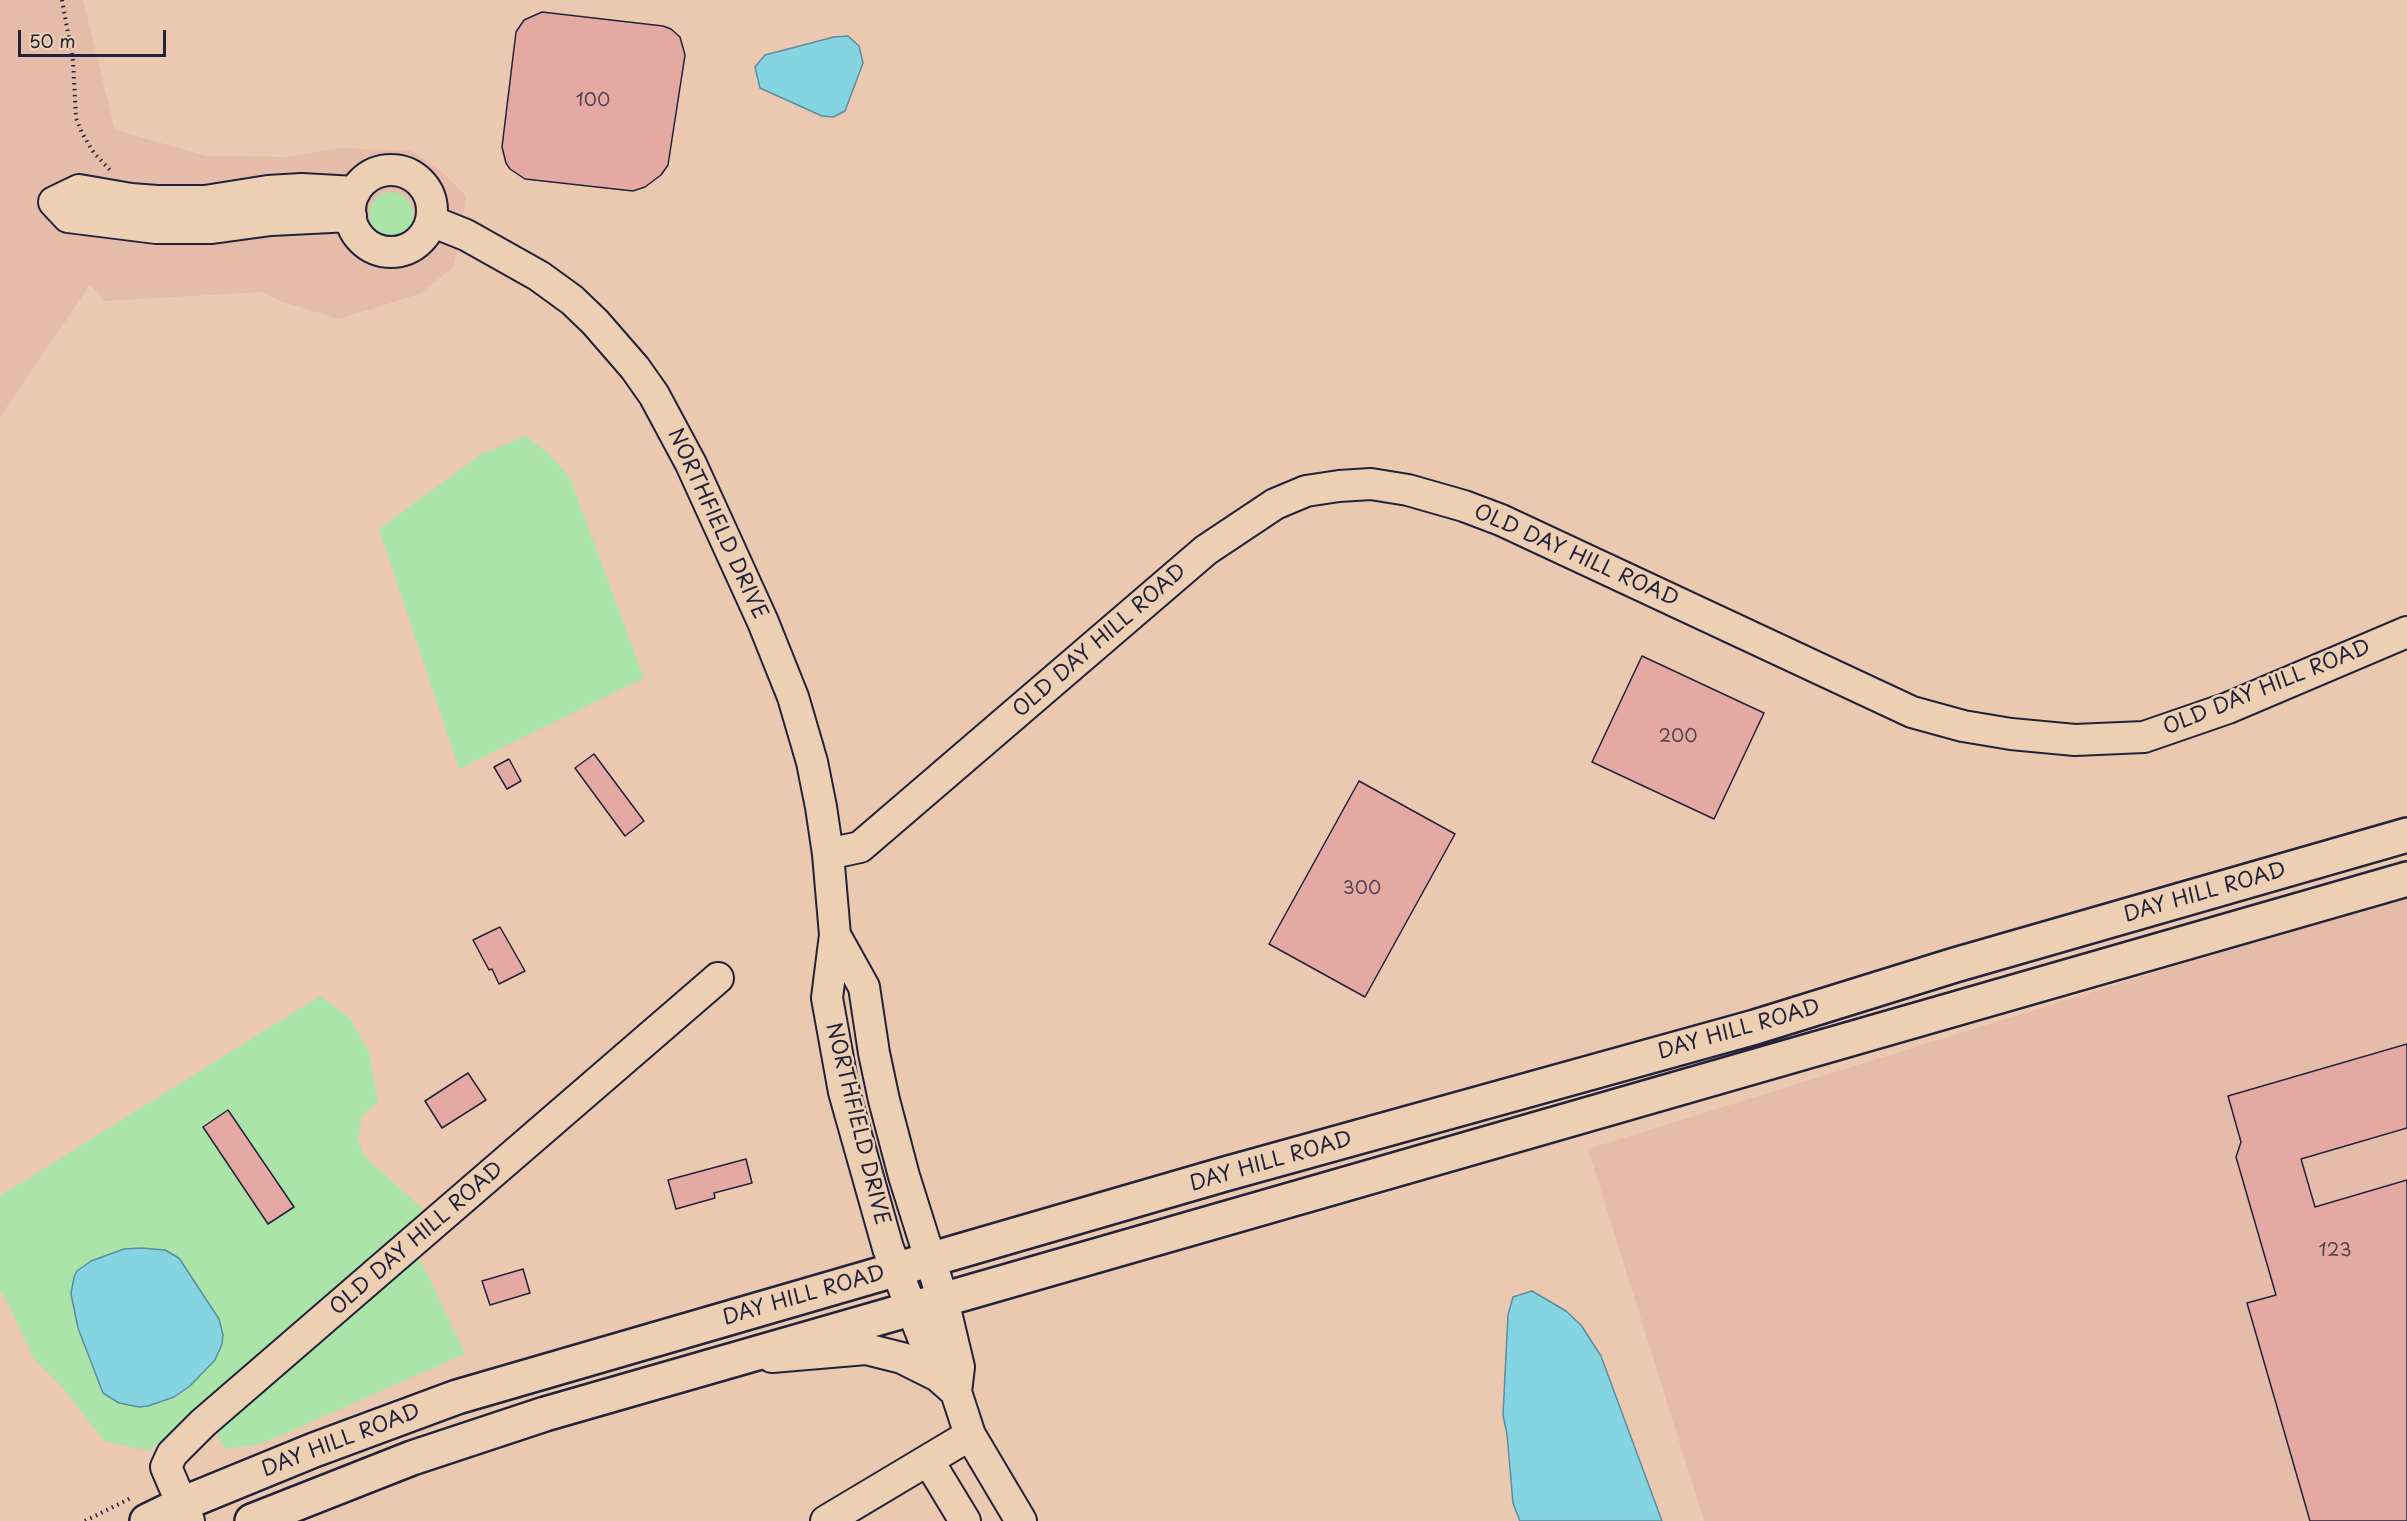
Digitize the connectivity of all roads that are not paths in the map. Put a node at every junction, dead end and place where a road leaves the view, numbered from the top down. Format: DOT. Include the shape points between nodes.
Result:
graph roads {
  1 [pos="356,194"];
  2 [pos="437,212"];
  3 [pos="2407,632"];
  4 [pos="2407,836"];
  5 [pos="828,854"];
  6 [pos="2407,879"];
  7 [pos="835,936"];
  8 [pos="1955,965"];
  9 [pos="718,978"];
  10 [pos="1963,1007"];
  11 [pos="1600,1069"];
  12 [pos="1612,1107"];
  13 [pos="932,1260"];
  14 [pos="896,1269"];
  15 [pos="944,1300"];
  16 [pos="912,1309"];
  17 [pos="736,1358"];
  18 [pos="947,1384"];
  19 [pos="970,1435"];
  20 [pos="928,1460"];
  21 [pos="180,1501"];
  22 [pos="147,1521"];
  23 [pos="252,1521"];
  24 [pos="826,1521"];
  25 [pos="965,1521"];
  26 [pos="1021,1521"];
  1 -- 1 [label="street" via="302,189 205,201 157,201 79,190 54,202 68,217 156,228 212,228 271,220"];
  1 -- 2 [label="street" via="364,180 377,173 406,173 419,180"];
  1 -- 2 [label="street" via="353,226 363,241 380,251 407,249 416,244"];
  2 -- 5 [label="street, NORTHFIELD DRIVE" via="466,235 510,258 572,300 623,354 654,395 691,464 790,687 812,762"];
  3 -- 5 [label="street, OLD DAY HILL ROAD" via="2228,708 2144,737 2075,740 2020,736 1912,712 1464,506 1371,484 1339,486 1306,491 1275,504 1215,544 860,847"];
  4 -- 8 [label="main road, DAY HILL ROAD"];
  5 -- 7 [label="street, NORTHFIELD DRIVE"];
  6 -- 10 [label="main road, DAY HILL ROAD"];
  7 -- 13 [label="street, NORTHFIELD DRIVE" via="864,987 884,1100"];
  7 -- 14 [label="street, NORTHFIELD DRIVE" via="827,998 844,1092"];
  8 -- 10 [label="main road"];
  8 -- 11 [label="main road, DAY HILL ROAD"];
  9 -- 21 [label="street, OLD DAY HILL ROAD" via="203,1423 172,1454 166,1467"];
  10 -- 12 [label="main road, DAY HILL ROAD"];
  11 -- 12 [label="main road"];
  11 -- 13 [label="main road, DAY HILL ROAD"];
  12 -- 15 [label="main road, DAY HILL ROAD"];
  13 -- 14 [label="main road, DAY HILL ROAD"];
  13 -- 15 [label="street, NORTHFIELD DRIVE"];
  14 -- 16 [label="street, NORTHFIELD DRIVE"];
  14 -- 21 [label="main road, DAY HILL ROAD" via="457,1397"];
  15 -- 16 [label="main road, DAY HILL ROAD"];
  15 -- 18 [label="street, NORTHFIELD DRIVE" via="959,1367"];
  16 -- 17 [label="main road, DAY HILL ROAD"];
  16 -- 18 [label="street, NORTHFIELD DRIVE"];
  17 -- 18 [label="street" via="866,1349 902,1358"];
  17 -- 23 [label="main road, DAY HILL ROAD" via="412,1458"];
  18 -- 19 [label="street, NORTHFIELD DRIVE"];
  19 -- 20 [label="street"];
  19 -- 26 [label="street, NORTHFIELD DRIVE"];
  20 -- 24 [label="street"];
  20 -- 25 [label="street"];
  21 -- 22 [label="main road, DAY HILL ROAD"];
}
